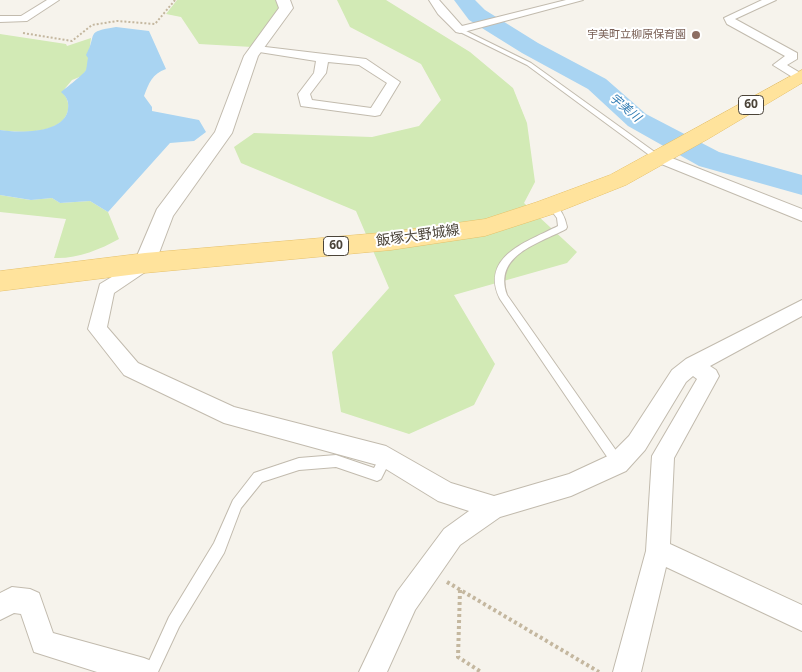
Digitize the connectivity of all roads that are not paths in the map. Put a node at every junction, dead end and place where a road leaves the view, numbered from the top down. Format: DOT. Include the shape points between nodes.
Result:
graph roads {
  1 [pos="54,0"];
  2 [pos="283,0"];
  3 [pos="434,0"];
  4 [pos="517,0"];
  5 [pos="578,0"];
  6 [pos="771,0"];
  7 [pos="0,9"];
  8 [pos="531,12"];
  9 [pos="27,16"];
  10 [pos="0,19"];
  11 [pos="460,30"];
  12 [pos="257,49"];
  13 [pos="323,58"];
  14 [pos="801,77"];
  15 [pos="663,156"];
  16 [pos="552,206"];
  17 [pos="802,215"];
  18 [pos="145,264"];
  19 [pos="0,281"];
  20 [pos="802,308"];
  21 [pos="693,365"];
  22 [pos="386,457"];
  23 [pos="618,463"];
  24 [pos="494,507"];
  25 [pos="658,551"];
  26 [pos="0,607"];
  27 [pos="802,618"];
  28 [pos="144,672"];
  29 [pos="151,672"];
  30 [pos="373,672"];
  31 [pos="628,672"];
  1 -- 9 [label="street"];
  2 -- 12 [label="street" via="286,8"];
  3 -- 11 [label="street"];
  4 -- 8 [label="street"];
  5 -- 8 [label="street"];
  6 -- 14 [label="street" via="730,18 731,22 792,56 779,65"];
  7 -- 9 [label="street"];
  8 -- 11 [label="street"];
  9 -- 10 [label="street" via="23,19"];
  11 -- 15 [label="lane" via="529,64"];
  12 -- 13 [label="street"];
  12 -- 18 [label="street" via="251,56 223,133 164,214"];
  13 -- 13 [label="street" via="320,73 304,94 306,103 375,112 394,82 362,62"];
  14 -- 15 [label="main road, 飯塚大野城線 / 60"];
  15 -- 16 [label="main road, 飯塚大野城線 / 60" via="618,180"];
  15 -- 17 [label="street"];
  16 -- 18 [label="main road, 飯塚大野城線 / 60" via="485,227 390,241"];
  16 -- 23 [label="lane" via="561,217 563,227 513,254 503,263 498,278 503,296"];
  18 -- 19 [label="main road, 飯塚大野城線 / 60"];
  18 -- 22 [label="street" via="106,289 97,330 131,369 230,416"];
  20 -- 21 [label="street"];
  21 -- 23 [label="street" via="679,376 637,442"];
  21 -- 25 [label="street" via="709,376 664,456"];
  22 -- 24 [label="street" via="446,493"];
  22 -- 29 [label="lane" via="377,476 336,461 299,464 258,477 237,504 219,548 174,622"];
  23 -- 24 [label="street" via="571,485"];
  24 -- 30 [label="street" via="452,537 406,601"];
  25 -- 27 [label="street"];
  25 -- 31 [label="street"];
  26 -- 28 [label="street" via="12,600 30,602 43,643"];
}
